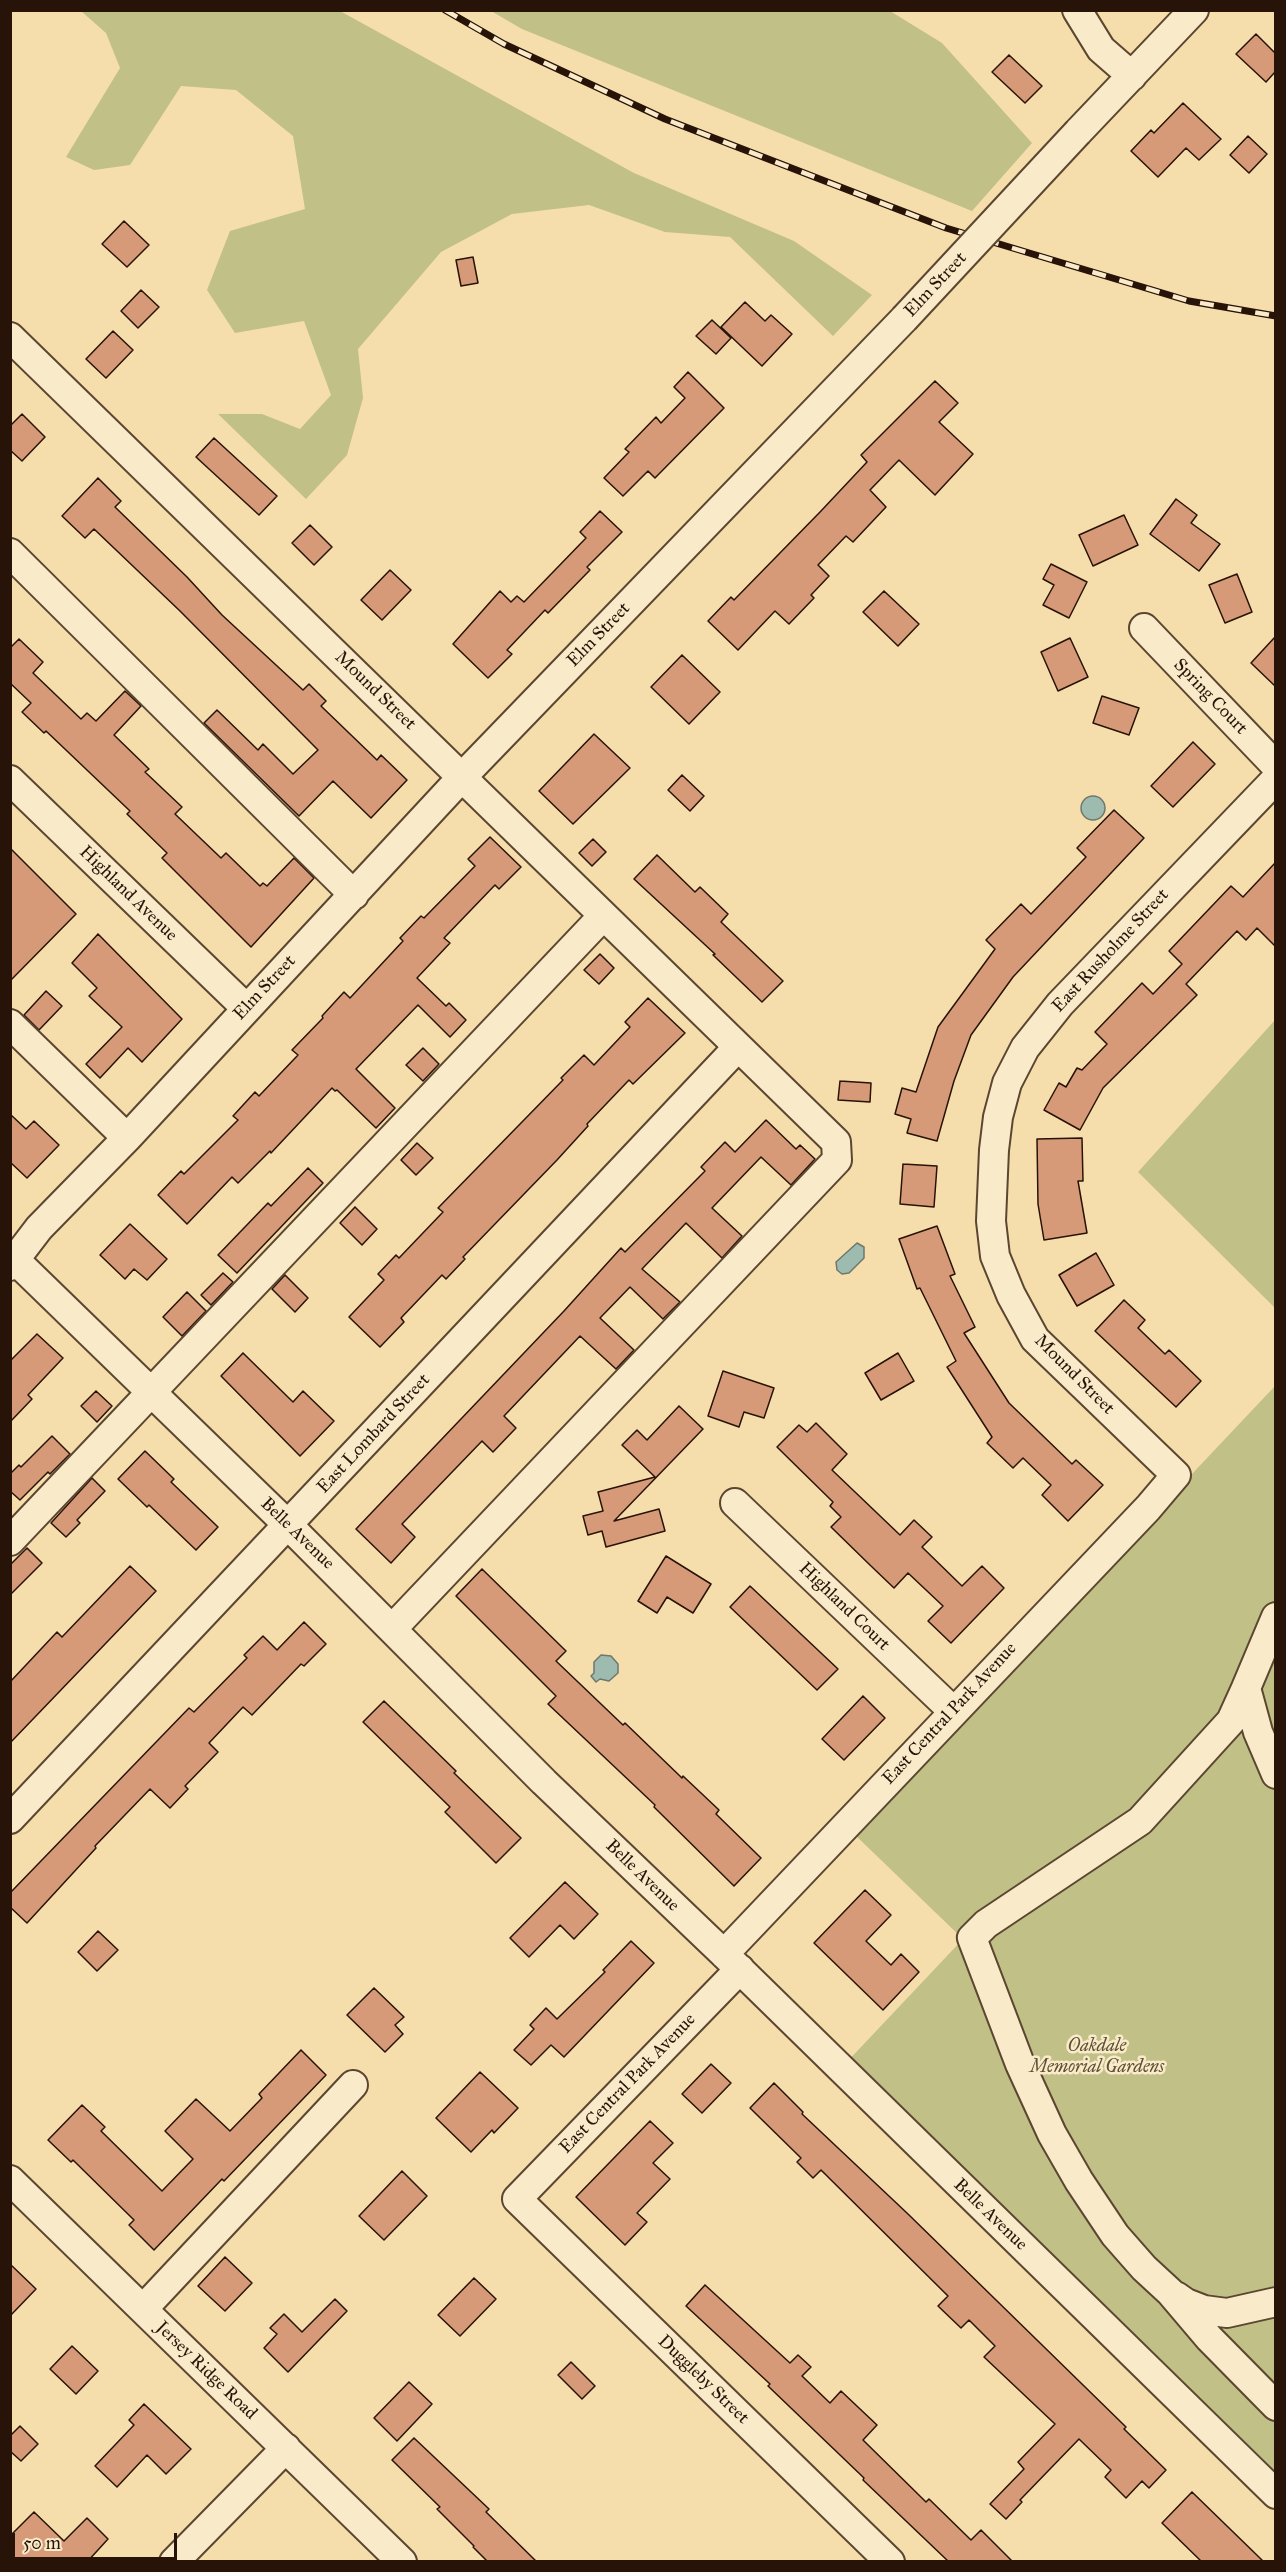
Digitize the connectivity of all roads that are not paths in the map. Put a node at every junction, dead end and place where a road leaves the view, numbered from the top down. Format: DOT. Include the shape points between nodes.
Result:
graph roads {
  1 [pos="1077,10"];
  2 [pos="1194,10"];
  3 [pos="1132,76"];
  4 [pos="10,337"];
  5 [pos="10,553"];
  6 [pos="1144,628"];
  7 [pos="1275,766"];
  8 [pos="463,776"];
  9 [pos="1275,779"];
  10 [pos="10,780"];
  11 [pos="354,895"];
  12 [pos="603,916"];
  13 [pos="246,1008"];
  14 [pos="10,1024"];
  15 [pos="738,1048"];
  16 [pos="127,1137"];
  17 [pos="993,1150"];
  18 [pos="12,1260"];
  19 [pos="150,1392"];
  20 [pos="1176,1475"];
  21 [pos="735,1503"];
  22 [pos="288,1525"];
  23 [pos="10,1541"];
  24 [pos="1275,1617"];
  25 [pos="392,1629"];
  26 [pos="1246,1688"];
  27 [pos="953,1711"];
  28 [pos="1275,1774"];
  29 [pos="10,1820"];
  30 [pos="732,1962"];
  31 [pos="353,2085"];
  32 [pos="10,2180"];
  33 [pos="517,2199"];
  34 [pos="1170,2292"];
  35 [pos="1275,2302"];
  36 [pos="143,2309"];
  37 [pos="1275,2406"];
  38 [pos="286,2448"];
  39 [pos="1275,2494"];
  40 [pos="174,2562"];
  41 [pos="402,2562"];
  42 [pos="890,2562"];
  1 -- 3 [label="street" via="1101,49"];
  2 -- 3 [label="street, Elm Street"];
  3 -- 8 [label="street, Elm Street, bridge" via="904,319"];
  4 -- 8 [label="street, Mound Street"];
  5 -- 11 [label="street"];
  6 -- 7 [label="street, Spring Court"];
  8 -- 11 [label="street, Elm Street"];
  8 -- 12 [label="street, Mound Street"];
  9 -- 17 [label="street, East Rusholme Street" via="1060,1004 1024,1048 1007,1083"];
  10 -- 13 [label="street, Highland Avenue"];
  11 -- 13 [label="street, Elm Street"];
  12 -- 15 [label="street, Mound Street"];
  12 -- 19 [label="street"];
  13 -- 16 [label="street, Elm Street"];
  14 -- 16 [label="street"];
  15 -- 22 [label="street, East Lombard Street"];
  15 -- 25 [label="street, Mound Street" via="836,1142 837,1160"];
  16 -- 18 [label="street, Elm Street"];
  17 -- 20 [label="street, Mound Street" via="991,1221 995,1256 1035,1339"];
  18 -- 19 [label="street, Belle Avenue"];
  19 -- 22 [label="street, Belle Avenue"];
  19 -- 23 [label="street"];
  20 -- 27 [label="street, East Central Park Avenue"];
  21 -- 27 [label="street, Highland Court"];
  22 -- 25 [label="street, Belle Avenue"];
  22 -- 29 [label="street, East Lombard Street"];
  24 -- 26 [label="street"];
  25 -- 30 [label="street, Belle Avenue"];
  26 -- 28 [label="street"];
  26 -- 34 [label="street" via="1231,1721 1140,1821 986,1924 972,1938 1020,2064 1052,2134 1115,2235"];
  27 -- 30 [label="street, East Central Park Avenue"];
  30 -- 33 [label="street, East Central Park Avenue"];
  30 -- 39 [label="street, Belle Avenue"];
  31 -- 36 [label="street"];
  32 -- 36 [label="street, Jersey Ridge Road"];
  33 -- 42 [label="street, Duggleby Street"];
  34 -- 35 [label="street" via="1204,2310 1227,2313"];
  34 -- 37 [label="street"];
  36 -- 38 [label="street, Jersey Ridge Road"];
  38 -- 40 [label="street"];
  38 -- 41 [label="street, Jersey Ridge Road"];
}
